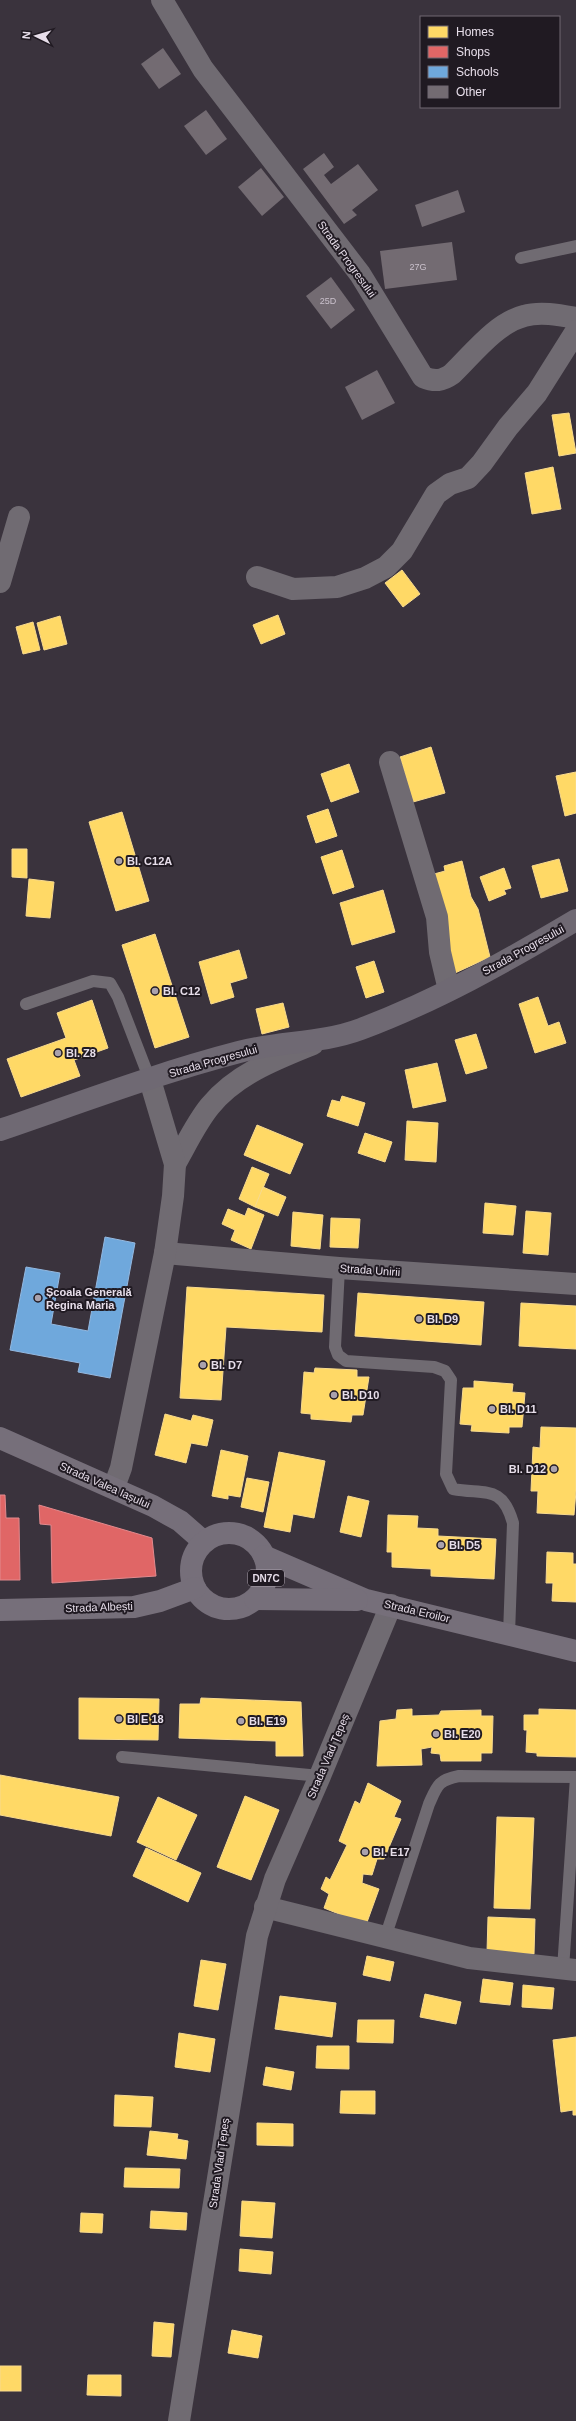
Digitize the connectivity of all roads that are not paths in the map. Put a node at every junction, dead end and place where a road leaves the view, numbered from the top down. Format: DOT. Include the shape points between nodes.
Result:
graph roads {
  1 [pos="162,0"];
  2 [pos="576,246"];
  3 [pos="521,258"];
  4 [pos="576,318"];
  5 [pos="576,331"];
  6 [pos="19,518"];
  7 [pos="257,577"];
  8 [pos="0,582"];
  9 [pos="390,762"];
  10 [pos="576,920"];
  11 [pos="449,990"];
  12 [pos="26,1004"];
  13 [pos="325,1040"];
  14 [pos="150,1080"];
  15 [pos="0,1130"];
  16 [pos="175,1164"];
  17 [pos="165,1253"];
  18 [pos="340,1268"];
  19 [pos="576,1284"];
  20 [pos="0,1438"];
  21 [pos="114,1487"];
  22 [pos="204,1542"];
  23 [pos="264,1556"];
  24 [pos="195,1588"];
  25 [pos="255,1599"];
  26 [pos="366,1600"];
  27 [pos="390,1605"];
  28 [pos="0,1610"];
  29 [pos="509,1634"];
  30 [pos="576,1651"];
  31 [pos="122,1757"];
  32 [pos="320,1776"];
  33 [pos="576,1777"];
  34 [pos="265,1907"];
  35 [pos="385,1938"];
  36 [pos="570,1969"];
  37 [pos="179,2421"];
  1 -- 4 [label="street, Strada Progresului" via="203,69 360,274 423,377 443,381 502,326 523,316 544,314"];
  2 -- 3 [label="lane"];
  5 -- 7 [label="street" via="537,393 482,463 468,478 450,484 436,494 402,551 386,567 365,578 336,587 292,590"];
  6 -- 8 [label="street"];
  9 -- 11 [label="street" via="437,917 440,952"];
  10 -- 11 [label="street, Strada Progresului"];
  11 -- 13 [label="street, Strada Progresului" via="409,1010 359,1030"];
  12 -- 14 [label="lane" via="93,981 110,983 118,997"];
  13 -- 14 [label="street, Strada Progresului" via="286,1043 240,1052"];
  13 -- 16 [label="street" via="257,1068 228,1088 210,1106"];
  14 -- 15 [label="street, Strada Progresului"];
  14 -- 16 [label="street"];
  16 -- 17 [label="street"];
  17 -- 18 [label="street, Strada Unirii"];
  17 -- 21 [label="street" via="122,1460"];
  18 -- 19 [label="street, Strada Unirii"];
  18 -- 29 [label="lane" via="335,1347 338,1355 346,1361 434,1367 445,1371 451,1380 446,1474 449,1484 453,1489 486,1491 500,1496 509,1508 513,1523"];
  20 -- 21 [label="main road, Strada Valea Iașului"];
  21 -- 22 [label="main road, Strada Valea Iașului" via="180,1521"];
  22 -- 23 [label="main road, DN7C" via="214,1536 237,1533 253,1542"];
  22 -- 24 [label="main road" via="196,1552 192,1564 191,1576"];
  23 -- 25 [label="main road, DN7C" via="267,1567 266,1579"];
  23 -- 26 [label="main road, Strada Eroilor / DN7C"];
  24 -- 25 [label="main road, DN7C" via="202,1598 222,1609 245,1606"];
  24 -- 28 [label="main road, Strada Albești" via="160,1601 134,1607"];
  25 -- 26 [label="main road"];
  26 -- 27 [label="main road, Strada Eroilor / DN7C"];
  27 -- 29 [label="main road, Strada Eroilor / DN7C"];
  27 -- 32 [label="street, Strada Vlad Țepeș"];
  29 -- 30 [label="main road, Strada Eroilor / DN7C"];
  31 -- 32 [label="lane"];
  32 -- 34 [label="street, Strada Vlad Țepeș"];
  33 -- 35 [label="lane" via="459,1776 445,1779 437,1786 429,1804"];
  33 -- 36 [label="lane"];
  34 -- 35 [label="street"];
  34 -- 37 [label="street, Strada Vlad Țepeș" via="256,1936"];
  35 -- 36 [label="street" via="469,1958"];
}
